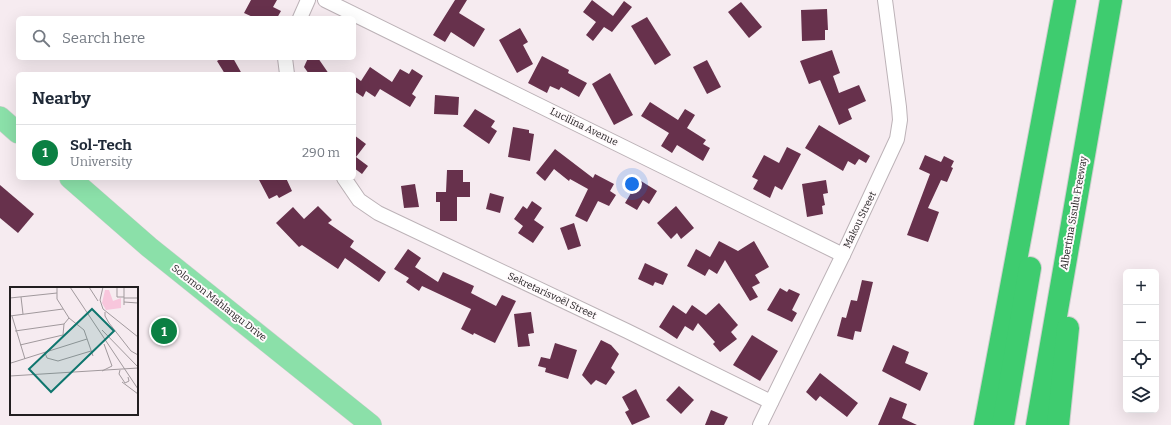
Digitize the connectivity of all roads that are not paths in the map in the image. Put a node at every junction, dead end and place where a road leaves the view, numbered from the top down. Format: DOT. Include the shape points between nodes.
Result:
graph roads {
  1 [pos="308,0"];
  2 [pos="325,0"];
  3 [pos="885,0"];
  4 [pos="1065,0"];
  5 [pos="1075,0"];
  6 [pos="1111,0"];
  7 [pos="301,16"];
  8 [pos="285,60"];
  9 [pos="287,72"];
  10 [pos="72,180"];
  11 [pos="345,180"];
  12 [pos="1079,185"];
  13 [pos="1030,190"];
  14 [pos="843,255"];
  15 [pos="771,402"];
  16 [pos="371,425"];
  17 [pos="760,425"];
  18 [pos="972,425"];
  19 [pos="985,425"];
  20 [pos="1003,425"];
  21 [pos="1037,425"];
  22 [pos="1058,425"];
  1 -- 7 [label="street"];
  2 -- 14 [label="street, Lucilina Avenue"];
  3 -- 14 [label="street, Makou Street" via="898,100 899,129 891,154"];
  4 -- 13 [label="highway"];
  5 -- 20 [label="highway"];
  6 -- 12 [label="highway, Albertina Sisulu Freeway"];
  8 -- 9 [label="street"];
  10 -- 16 [label="main road, Solomon Mahlangu Drive" via="149,247"];
  11 -- 15 [label="street, Sekretarisvoël Street" via="360,200 378,213"];
  12 -- 21 [label="highway, Albertina Sisulu Freeway"];
  12 -- 22 [label="highway" via="1080,208"];
  13 -- 18 [label="highway" via="1017,231"];
  13 -- 19 [label="highway"];
  14 -- 15 [label="street, Makou Street"];
  15 -- 17 [label="street, Makou Street"];
}
